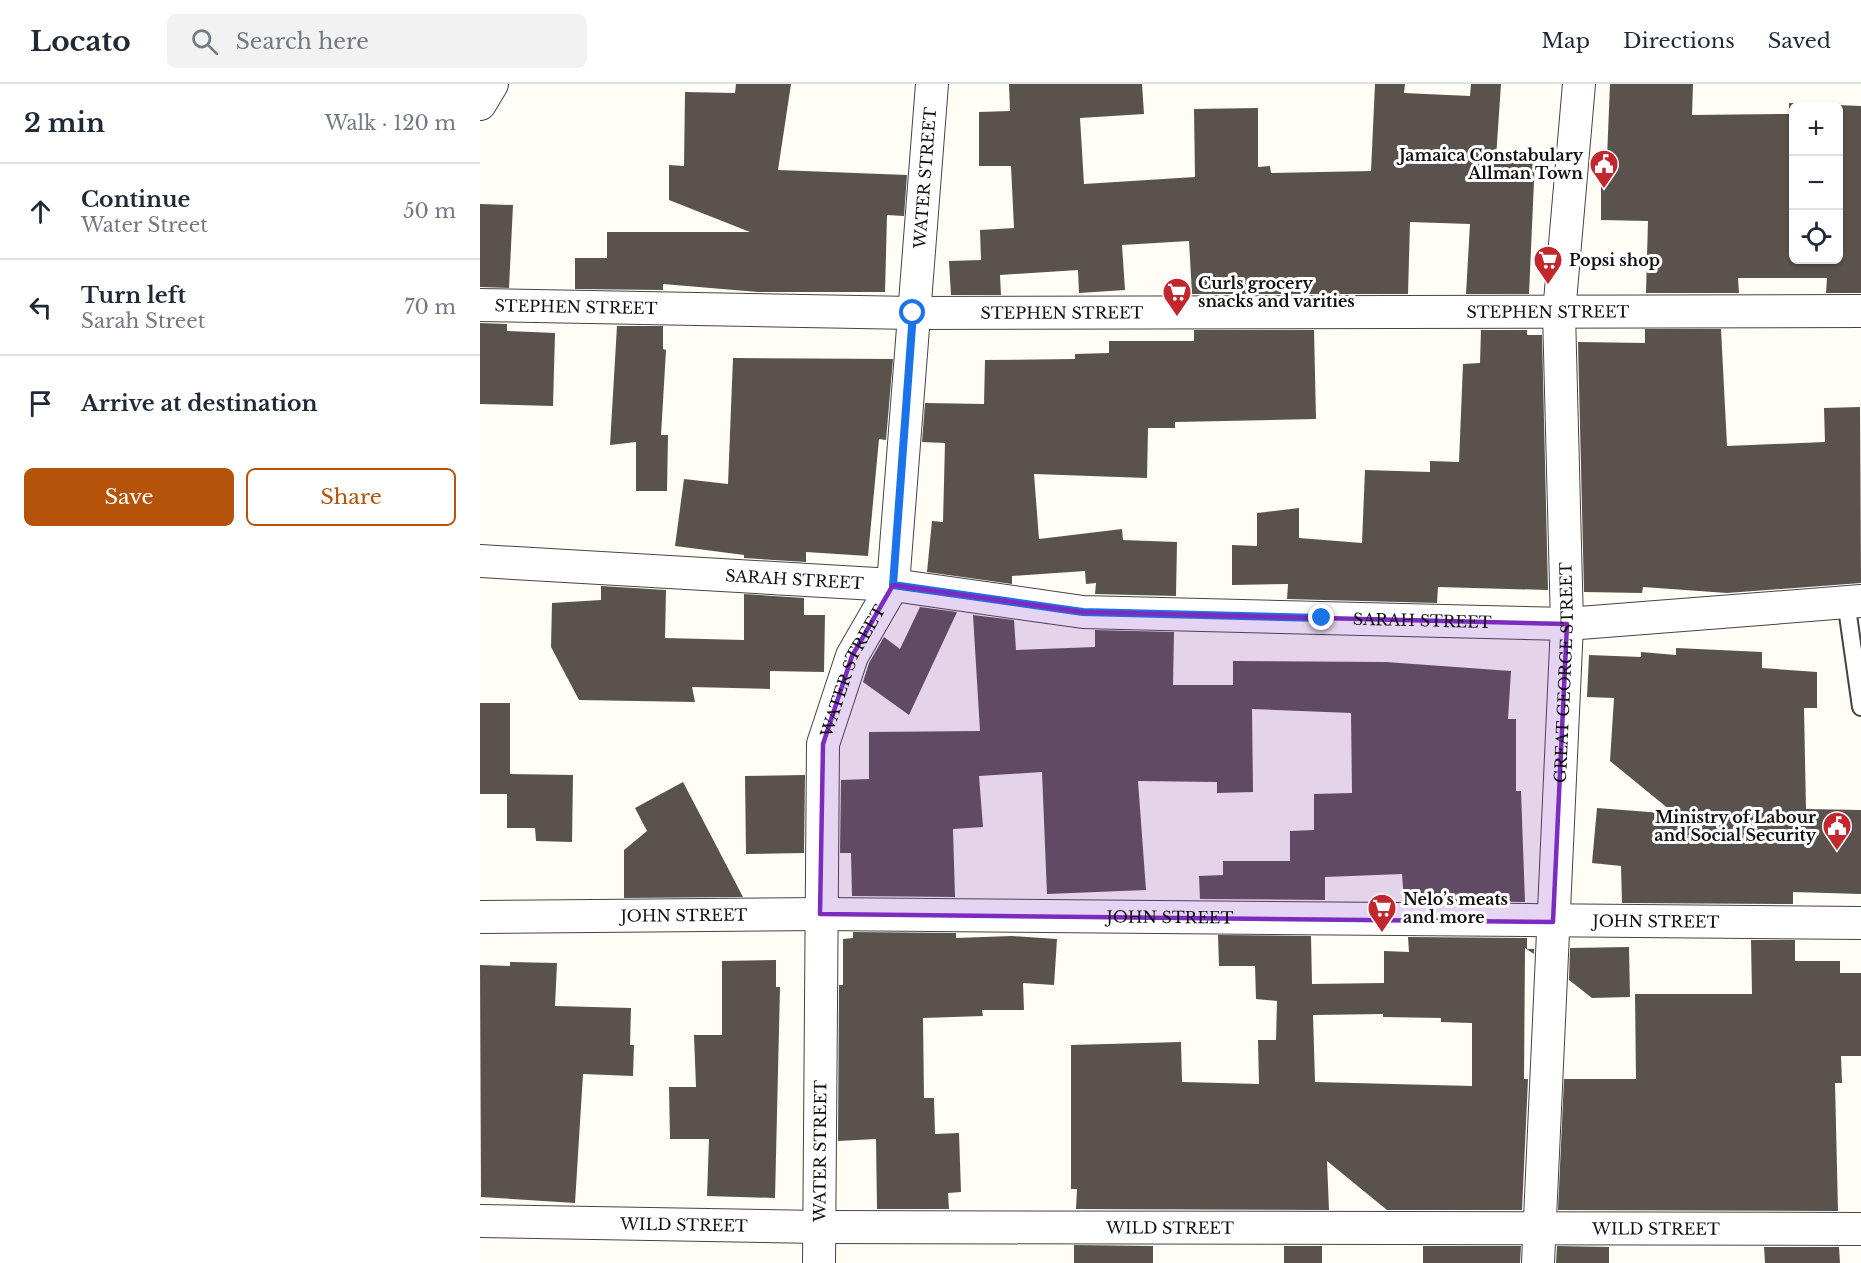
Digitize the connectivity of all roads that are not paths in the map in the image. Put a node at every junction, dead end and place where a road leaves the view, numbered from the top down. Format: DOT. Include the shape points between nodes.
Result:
graph roads {
  1 [pos="492,84"];
  2 [pos="932,84"];
  3 [pos="1579,84"];
  4 [pos="480,104"];
  5 [pos="480,305"];
  6 [pos="1861,311"];
  7 [pos="913,313"];
  8 [pos="1559,313"];
  9 [pos="480,561"];
  10 [pos="893,585"];
  11 [pos="1853,601"];
  12 [pos="1567,624"];
  13 [pos="1861,705"];
  14 [pos="820,914"];
  15 [pos="480,917"];
  16 [pos="1553,922"];
  17 [pos="1861,923"];
  18 [pos="480,1221"];
  19 [pos="821,1227"];
  20 [pos="1539,1228"];
  21 [pos="1861,1229"];
  22 [pos="819,1263"];
  23 [pos="1538,1263"];
  1 -- 4 [label="street"];
  2 -- 7 [label="street, WATER STREET"];
  3 -- 8 [label="street, GREAT GEORGE STREET"];
  5 -- 7 [label="street, STEPHEN STREET"];
  6 -- 8 [label="street, STEPHEN STREET"];
  7 -- 8 [label="street, STEPHEN STREET"];
  7 -- 10 [label="street, WATER STREET"];
  8 -- 12 [label="street, GREAT GEORGE STREET"];
  9 -- 10 [label="street, SARAH STREET"];
  10 -- 12 [label="street, SARAH STREET" via="1083,612"];
  10 -- 14 [label="street, WATER STREET" via="852,656 823,744"];
  11 -- 12 [label="street, SARAH STREET"];
  11 -- 13 [label="lane"];
  12 -- 16 [label="street, GREAT GEORGE STREET"];
  14 -- 15 [label="street, JOHN STREET"];
  14 -- 16 [label="street, JOHN STREET"];
  14 -- 19 [label="street, WATER STREET"];
  16 -- 17 [label="street, JOHN STREET"];
  16 -- 20 [label="street, GREAT GEORGE STREET"];
  18 -- 19 [label="street, WILD STREET"];
  19 -- 20 [label="street, WILD STREET"];
  19 -- 22 [label="street, WATER STREET"];
  20 -- 21 [label="street, WILD STREET"];
  20 -- 23 [label="street, GREAT GEORGE STREET"];
}
